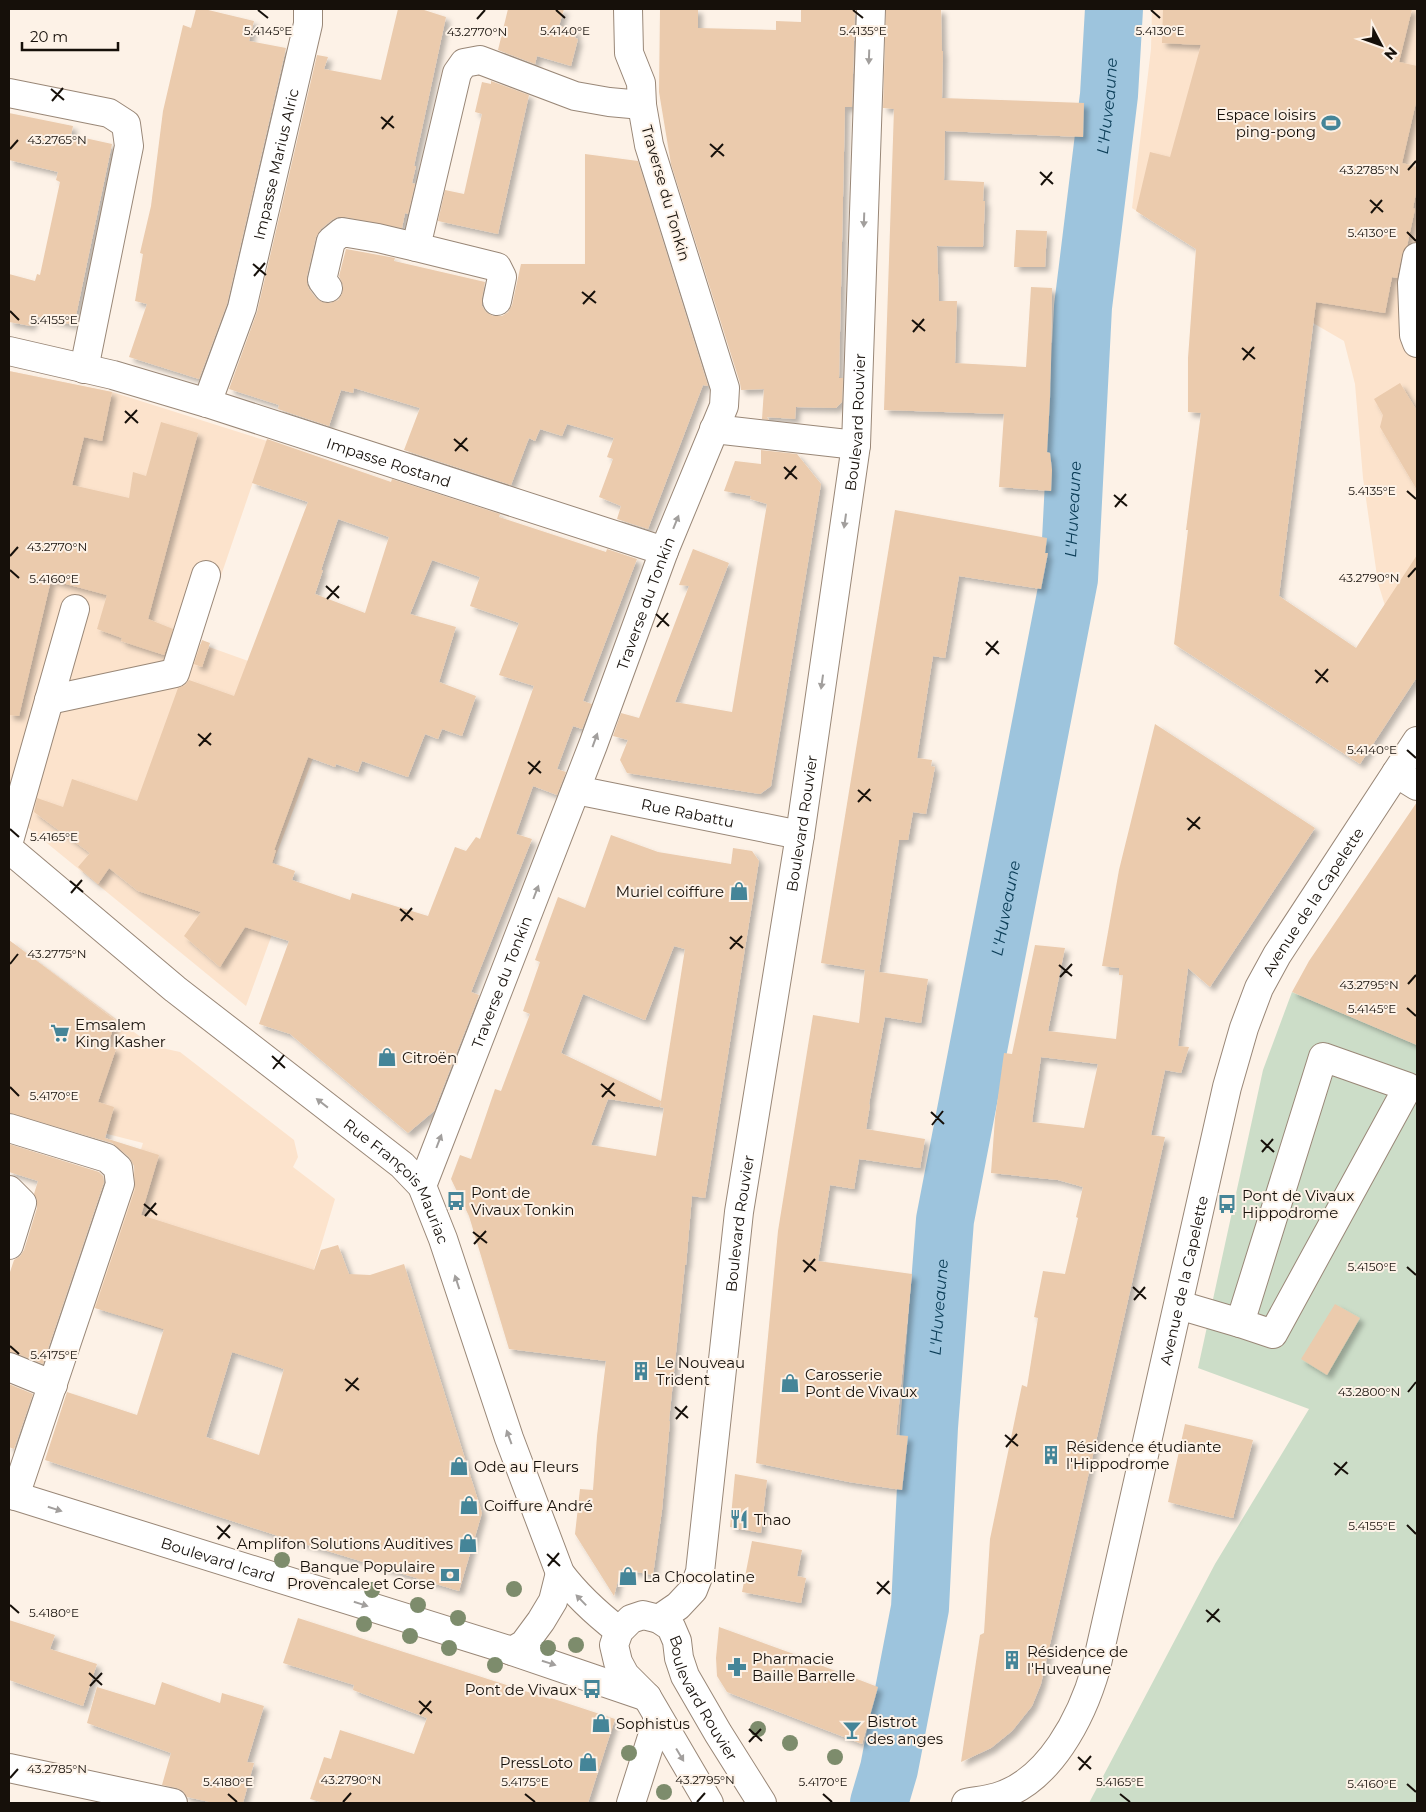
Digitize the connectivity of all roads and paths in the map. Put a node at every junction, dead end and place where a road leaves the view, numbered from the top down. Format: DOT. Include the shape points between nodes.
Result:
graph roads {
  1 [pos="308,9"];
  2 [pos="628,9"];
  3 [pos="871,9"];
  4 [pos="9,92"];
  5 [pos="642,105"];
  6 [pos="416,247"];
  7 [pos="1417,258"];
  8 [pos="328,288"];
  9 [pos="497,301"];
  10 [pos="1417,342"];
  11 [pos="9,351"];
  12 [pos="84,369"];
  13 [pos="207,403"];
  14 [pos="714,429"];
  15 [pos="856,445"];
  16 [pos="664,551"];
  17 [pos="206,575"];
  18 [pos="76,609"];
  19 [pos="49,700"];
  20 [pos="1417,741"];
  21 [pos="1407,780"];
  22 [pos="576,790"];
  23 [pos="800,835"];
  24 [pos="9,841"];
  25 [pos="9,849"];
  26 [pos="1413,1089"];
  27 [pos="9,1128"];
  28 [pos="422,1186"];
  29 [pos="9,1190"];
  30 [pos="9,1245"];
  31 [pos="1179,1305"];
  32 [pos="1240,1323"];
  33 [pos="9,1367"];
  34 [pos="53,1385"];
  35 [pos="12,1495"];
  36 [pos="560,1573"];
  37 [pos="660,1619"];
  38 [pos="619,1631"];
  39 [pos="512,1651"];
  40 [pos="653,1708"];
  41 [pos="9,1768"];
  42 [pos="173,1803"];
  43 [pos="631,1803"];
  44 [pos="709,1803"];
  45 [pos="762,1803"];
  46 [pos="966,1803"];
  1 -- 13 [label="street, Impasse Marius Alric" via="308,24 242,308"];
  2 -- 5 [label="street, Traverse du Tonkin" via="629,53 641,83"];
  3 -- 15 [label="street, Boulevard Rouvier, one-way"];
  4 -- 12 [label="street" via="109,113 126,124 129,146"];
  5 -- 6 [label="street" via="575,96 480,60 464,63 458,72"];
  5 -- 14 [label="street, Traverse du Tonkin" via="649,145 725,388 724,406"];
  6 -- 8 [label="street" via="342,232 331,240 322,280"];
  6 -- 9 [label="street" via="497,267 502,277"];
  7 -- 10 [label="street" via="1412,283"];
  11 -- 12 [label="street, Impasse Rostand"];
  12 -- 13 [label="street, Impasse Rostand"];
  13 -- 16 [label="street, Impasse Rostand"];
  14 -- 15 [label="street"];
  16 -- 14 [label="street, Traverse du Tonkin, one-way"];
  15 -- 23 [label="street, Boulevard Rouvier, one-way"];
  22 -- 16 [label="street, Traverse du Tonkin, one-way"];
  17 -- 19 [label="street" via="175,673"];
  18 -- 19 [label="street"];
  19 -- 24 [label="street"];
  20 -- 21 [label="street, Avenue de la Capelette"];
  21 -- 31 [label="street, Avenue de la Capelette" via="1277,955 1259,988 1227,1087"];
  22 -- 23 [label="street, Rue Rabattu"];
  28 -- 22 [label="street, Traverse du Tonkin, one-way"];
  23 -- 37 [label="street, Boulevard Rouvier" via="739,1212 700,1572 693,1590"];
  28 -- 25 [label="street, Rue François Mauriac, one-way" via="402,1165 175,989"];
  26 -- 32 [label="street" via="1273,1334"];
  26 -- 32 [label="street" via="1323,1057"];
  27 -- 34 [label="street" via="107,1158 118,1168 120,1184"];
  36 -- 28 [label="street, Rue François Mauriac, one-way" via="509,1438 443,1238"];
  29 -- 30 [label="street" via="22,1202"];
  31 -- 32 [label="street"];
  31 -- 46 [label="street, Avenue de la Capelette" via="1089,1693 1078,1718 1039,1771 1020,1786 997,1797"];
  33 -- 34 [label="street"];
  34 -- 35 [label="street"];
  35 -- 39 [label="street, Boulevard Icard, one-way"];
  38 -- 36 [label="street, Rue François Mauriac, one-way" via="589,1608"];
  36 -- 39 [label="street" via="554,1601 524,1644"];
  37 -- 38 [label="street, Boulevard Rouvier" via="643,1615 631,1619"];
  37 -- 45 [label="street, Boulevard Rouvier" via="671,1627 693,1692"];
  38 -- 40 [label="street" via="614,1645 618,1662"];
  39 -- 40 [label="street, Boulevard Icard, one-way"];
  40 -- 43 [label="street"];
  40 -- 44 [label="street, one-way"];
  41 -- 42 [label="street"];
}
